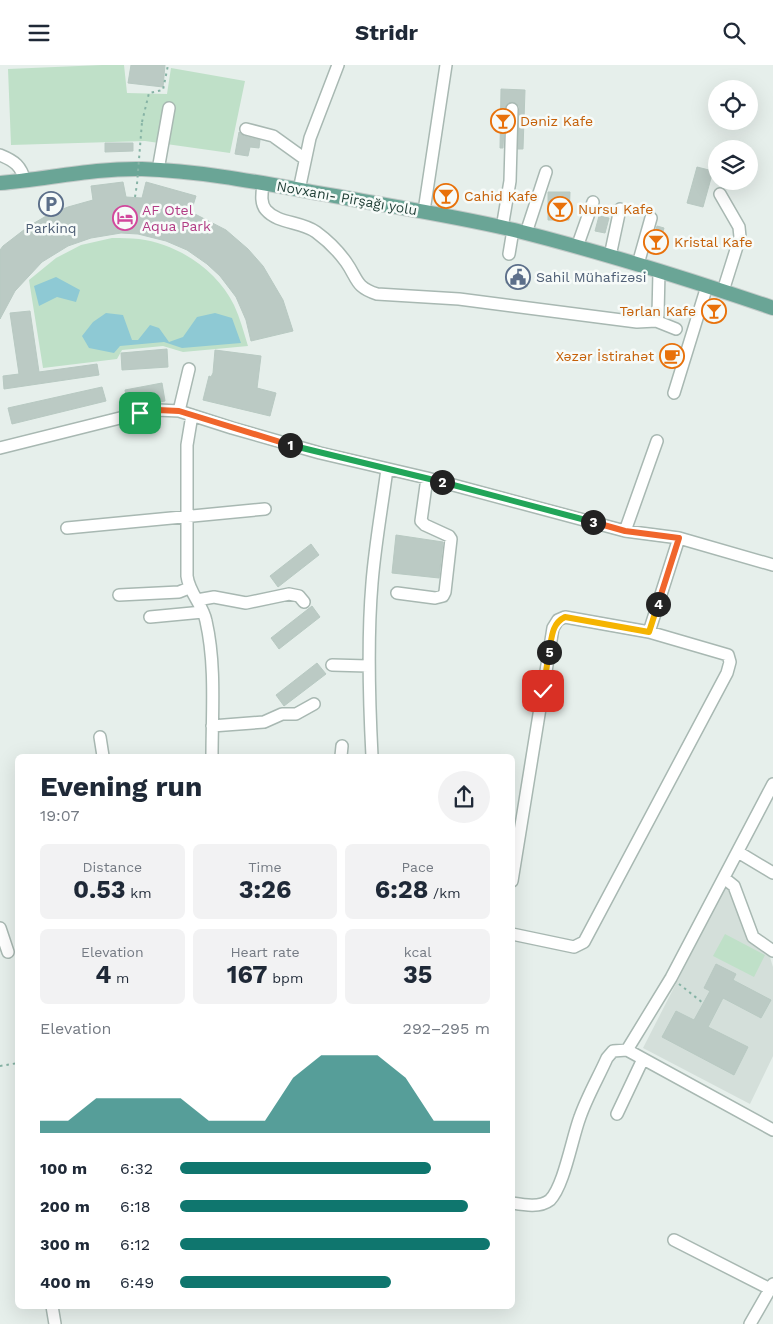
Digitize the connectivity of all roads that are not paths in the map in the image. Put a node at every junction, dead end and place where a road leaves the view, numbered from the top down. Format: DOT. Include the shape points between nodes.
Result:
graph roads {
  1 [pos="338,65"];
  2 [pos="446,65"];
  3 [pos="169,108"];
  4 [pos="512,109"];
  5 [pos="246,129"];
  6 [pos="0,155"];
  7 [pos="306,159"];
  8 [pos="158,170"];
  9 [pos="546,172"];
  10 [pos="25,181"];
  11 [pos="0,183"];
  12 [pos="263,184"];
  13 [pos="299,190"];
  14 [pos="720,194"];
  15 [pos="593,202"];
  16 [pos="620,209"];
  17 [pos="424,211"];
  18 [pos="651,217"];
  19 [pos="514,230"];
  20 [pos="577,247"];
  21 [pos="509,254"];
  22 [pos="610,256"];
  23 [pos="638,264"];
  24 [pos="659,271"];
  25 [pos="707,286"];
  26 [pos="723,291"];
  27 [pos="773,307"];
  28 [pos="656,321"];
  29 [pos="676,329"];
  30 [pos="189,369"];
  31 [pos="674,393"];
  32 [pos="179,411"];
  33 [pos="192,415"];
  34 [pos="657,441"];
  35 [pos="0,448"];
  36 [pos="387,469"];
  37 [pos="427,479"];
  38 [pos="265,509"];
  39 [pos="187,518"];
  40 [pos="67,528"];
  41 [pos="625,531"];
  42 [pos="679,538"];
  43 [pos="773,565"];
  44 [pos="189,588"];
  45 [pos="397,593"];
  46 [pos="118,595"];
  47 [pos="197,600"];
  48 [pos="304,602"];
  49 [pos="204,612"];
  50 [pos="150,617"];
  51 [pos="649,632"];
  52 [pos="332,665"];
  53 [pos="368,666"];
  54 [pos="314,704"];
  55 [pos="212,726"];
  56 [pos="100,737"];
  57 [pos="103,754"];
  58 [pos="212,754"];
  59 [pos="372,754"];
  60 [pos="773,784"];
  61 [pos="738,852"];
  62 [pos="515,862"];
  63 [pos="773,873"];
  64 [pos="724,878"];
  65 [pos="0,928"];
  66 [pos="515,935"];
  67 [pos="773,951"];
  68 [pos="8,952"];
  69 [pos="627,1050"];
  70 [pos="643,1059"];
  71 [pos="617,1114"];
  72 [pos="773,1130"];
  73 [pos="515,1203"];
  74 [pos="674,1241"];
  75 [pos="772,1286"];
  76 [pos="52,1309"];
  77 [pos="55,1324"];
  78 [pos="750,1324"];
  1 -- 7 [label="street"];
  2 -- 17 [label="street"];
  3 -- 8 [label="street"];
  4 -- 19 [label="street" via="510,181"];
  5 -- 7 [label="street" via="273,136"];
  6 -- 10 [label="street" via="18,164"];
  7 -- 13 [label="street"];
  8 -- 10 [label="main road, Novxanı- Pirşağı yolu" via="104,171"];
  8 -- 12 [label="main road, Novxanı- Pirşağı yolu"];
  9 -- 19 [label="street"];
  10 -- 11 [label="main road, Novxanı- Pirşağı yolu"];
  12 -- 13 [label="main road, Novxanı- Pirşağı yolu"];
  12 -- 28 [label="street" via="265,209 273,217 314,231 347,263 364,290 637,322"];
  13 -- 17 [label="main road, Novxanı- Pirşağı yolu"];
  14 -- 26 [label="street" via="739,227 740,237"];
  15 -- 20 [label="street"];
  16 -- 22 [label="street"];
  17 -- 19 [label="main road, Novxanı- Pirşağı yolu"];
  18 -- 23 [label="street"];
  19 -- 20 [label="main road, Novxanı- Pirşağı yolu"];
  19 -- 21 [label="street"];
  20 -- 22 [label="main road, Novxanı- Pirşağı yolu"];
  22 -- 23 [label="main road, Novxanı- Pirşağı yolu"];
  23 -- 24 [label="main road, Novxanı- Pirşağı yolu"];
  24 -- 25 [label="main road, Novxanı- Pirşağı yolu"];
  24 -- 28 [label="street"];
  25 -- 26 [label="main road, Novxanı- Pirşağı yolu"];
  25 -- 31 [label="street"];
  26 -- 27 [label="main road, Novxanı- Pirşağı yolu"];
  28 -- 29 [label="street"];
  30 -- 32 [label="street"];
  32 -- 33 [label="street"];
  32 -- 35 [label="street" via="140,413"];
  33 -- 36 [label="street" via="300,448"];
  33 -- 39 [label="street" via="186,445"];
  34 -- 41 [label="street"];
  36 -- 37 [label="street"];
  36 -- 53 [label="street" via="372,583"];
  37 -- 41 [label="street"];
  37 -- 45 [label="street" via="422,521 451,539 444,592 435,598"];
  38 -- 39 [label="street"];
  39 -- 40 [label="street"];
  39 -- 44 [label="street"];
  41 -- 42 [label="street"];
  42 -- 43 [label="street"];
  42 -- 51 [label="street"];
  44 -- 46 [label="street" via="179,592"];
  44 -- 47 [label="street"];
  47 -- 48 [label="street" via="214,597 246,603 288,594 299,596"];
  47 -- 49 [label="street"];
  49 -- 50 [label="street"];
  49 -- 55 [label="street" via="211,664"];
  51 -- 62 [label="street" via="565,617 558,620 553,628"];
  51 -- 66 [label="street" via="728,655 727,673 584,942 574,947"];
  52 -- 53 [label="street"];
  53 -- 59 [label="street"];
  54 -- 55 [label="street" via="296,713 264,721"];
  55 -- 58 [label="street"];
  56 -- 57 [label="street"];
  60 -- 61 [label="street"];
  61 -- 63 [label="street"];
  61 -- 64 [label="street"];
  64 -- 67 [label="street" via="734,886 753,937"];
  64 -- 69 [label="street" via="671,978"];
  65 -- 68 [label="street"];
  69 -- 70 [label="street"];
  69 -- 73 [label="street" via="614,1051 607,1058 581,1115 551,1199 535,1205"];
  70 -- 71 [label="street"];
  70 -- 72 [label="street"];
  74 -- 75 [label="street"];
  75 -- 78 [label="street"];
  76 -- 77 [label="street"];
}
